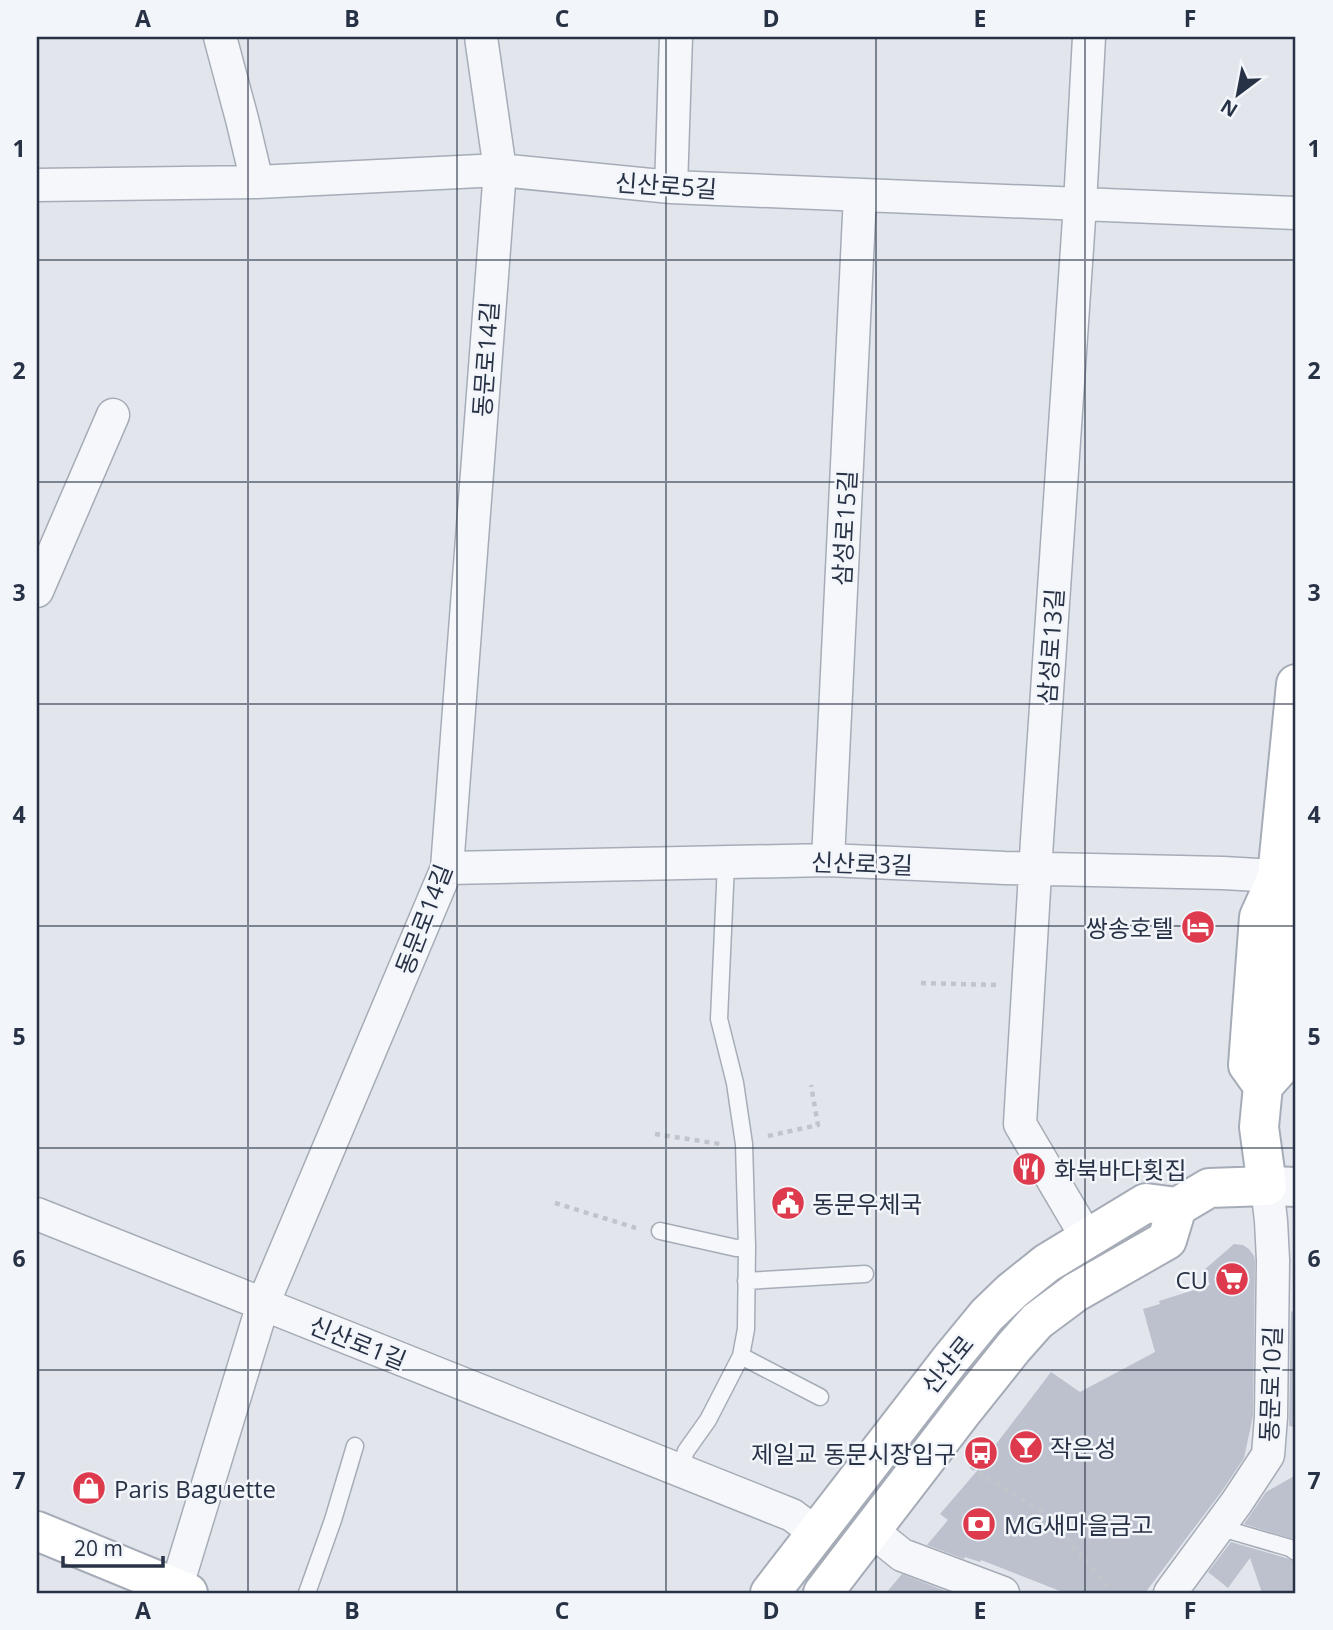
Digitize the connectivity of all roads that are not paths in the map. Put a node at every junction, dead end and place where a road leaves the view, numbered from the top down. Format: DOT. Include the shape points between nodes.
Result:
graph roads {
  1 [pos="219,37"];
  2 [pos="481,37"];
  3 [pos="676,37"];
  4 [pos="1089,37"];
  5 [pos="500,170"];
  6 [pos="257,182"];
  7 [pos="37,185"];
  8 [pos="671,187"];
  9 [pos="860,195"];
  10 [pos="1080,204"];
  11 [pos="1296,213"];
  12 [pos="113,415"];
  13 [pos="45,552"];
  14 [pos="37,591"];
  15 [pos="1296,684"];
  16 [pos="828,860"];
  17 [pos="726,863"];
  18 [pos="447,869"];
  19 [pos="1035,869"];
  20 [pos="1287,877"];
  21 [pos="1281,1187"];
  22 [pos="1177,1206"];
  23 [pos="37,1214"];
  24 [pos="660,1231"];
  25 [pos="1087,1238"];
  26 [pos="747,1247"];
  27 [pos="865,1274"];
  28 [pos="746,1281"];
  29 [pos="263,1304"];
  30 [pos="741,1356"];
  31 [pos="820,1397"];
  32 [pos="355,1446"];
  33 [pos="1282,1458"];
  34 [pos="679,1471"];
  35 [pos="1218,1527"];
  36 [pos="871,1530"];
  37 [pos="37,1531"];
  38 [pos="816,1533"];
  39 [pos="1296,1552"];
  40 [pos="182,1591"];
  41 [pos="307,1593"];
  42 [pos="770,1593"];
  43 [pos="822,1593"];
  44 [pos="1003,1593"];
  45 [pos="1170,1593"];
  1 -- 6 [label="street"];
  2 -- 5 [label="street, 동문로14길"];
  3 -- 8 [label="street"];
  4 -- 10 [label="street, 삼성로13길"];
  5 -- 6 [label="street, 신산로5길"];
  5 -- 8 [label="street, 신산로5길"];
  5 -- 18 [label="street, 동문로14길"];
  6 -- 7 [label="street, 신산로5길"];
  8 -- 9 [label="street, 신산로5길"];
  9 -- 10 [label="street, 신산로5길"];
  9 -- 16 [label="street, 삼성로15길"];
  10 -- 11 [label="street, 신산로5길"];
  10 -- 19 [label="street, 삼성로13길"];
  12 -- 13 [label="street"];
  13 -- 14 [label="street"];
  15 -- 20 [label="main road"];
  16 -- 17 [label="street, 신산로3길"];
  16 -- 19 [label="street, 신산로3길"];
  17 -- 18 [label="street, 신산로3길"];
  17 -- 26 [label="lane" via="719,1018 742,1124"];
  18 -- 29 [label="street, 동문로14길"];
  19 -- 20 [label="street, 신산로3길"];
  19 -- 25 [label="street, 삼성로13길" via="1020,1124"];
  20 -- 21 [label="main road" via="1290,923 1280,1067 1263,1086 1259,1127"];
  21 -- 22 [label="main road" via="1209,1188"];
  21 -- 33 [label="street, 동문로10길" via="1271,1221 1271,1417"];
  22 -- 25 [label="main road, 신산로" via="1146,1203"];
  22 -- 36 [label="main road, 신산로" via="1167,1240 1076,1292 1037,1321"];
  23 -- 29 [label="street, 신산로1길"];
  24 -- 26 [label="lane"];
  25 -- 38 [label="main road, 신산로" via="1037,1270 987,1315"];
  26 -- 28 [label="lane"];
  27 -- 28 [label="lane"];
  28 -- 30 [label="lane"];
  29 -- 34 [label="street, 신산로1길"];
  29 -- 40 [label="street, 동문로14길"];
  30 -- 31 [label="lane"];
  30 -- 34 [label="lane"];
  32 -- 41 [label="lane"];
  33 -- 35 [label="street, 동문로10길" via="1247,1488"];
  34 -- 38 [label="street, 신산로1길" via="792,1515"];
  35 -- 39 [label="lane"];
  35 -- 45 [label="street, 동문로10길"];
  36 -- 43 [label="main road, 신산로"];
  36 -- 44 [label="street" via="902,1555"];
  37 -- 40 [label="main road"];
  38 -- 42 [label="main road, 신산로"];
}
